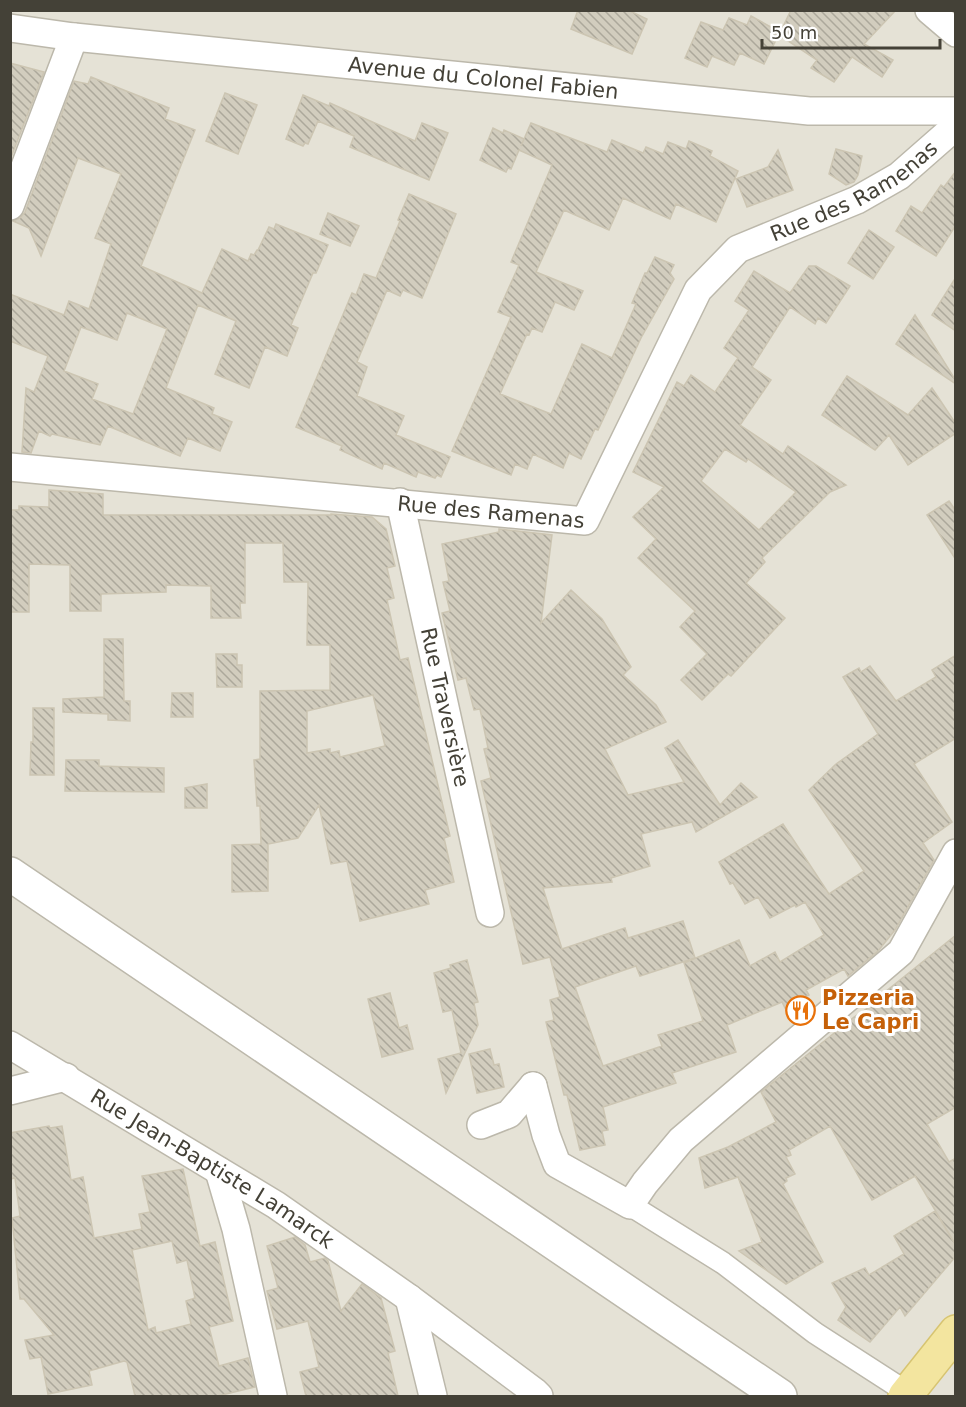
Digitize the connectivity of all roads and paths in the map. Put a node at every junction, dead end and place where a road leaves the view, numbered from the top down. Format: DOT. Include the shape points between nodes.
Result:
graph roads {
  1 [pos="928,10"];
  2 [pos="10,28"];
  3 [pos="956,33"];
  4 [pos="74,38"];
  5 [pos="956,111"];
  6 [pos="956,126"];
  7 [pos="10,206"];
  8 [pos="10,467"];
  9 [pos="400,502"];
  10 [pos="956,853"];
  11 [pos="10,874"];
  12 [pos="490,913"];
  13 [pos="10,1045"];
  14 [pos="66,1077"];
  15 [pos="10,1091"];
  16 [pos="482,1125"];
  17 [pos="219,1171"];
  18 [pos="276,1205"];
  19 [pos="630,1205"];
  20 [pos="236,1229"];
  21 [pos="409,1298"];
  22 [pos="956,1332"];
  23 [pos="907,1395"];
  24 [pos="273,1396"];
  25 [pos="433,1396"];
  26 [pos="539,1396"];
  27 [pos="780,1396"];
  1 -- 3 [label="street"];
  2 -- 4 [label="street, Avenue du Colonel Fabien"];
  4 -- 5 [label="street, Avenue du Colonel Fabien" via="809,111"];
  4 -- 7 [label="street"];
  6 -- 9 [label="street, Rue des Ramenas" via="899,176 866,195 738,249 698,290 585,521"];
  8 -- 9 [label="street, Rue des Ramenas"];
  9 -- 12 [label="street, Rue Traversière"];
  10 -- 19 [label="street" via="901,952 681,1140"];
  11 -- 27 [label="street"];
  13 -- 14 [label="street, Rue Jean-Baptiste Lamarck"];
  14 -- 15 [label="street"];
  14 -- 17 [label="street, Rue Jean-Baptiste Lamarck"];
  16 -- 19 [label="street" via="508,1114 533,1086 557,1164"];
  17 -- 18 [label="street, Rue Jean-Baptiste Lamarck"];
  17 -- 20 [label="street"];
  18 -- 20 [label="street"];
  18 -- 21 [label="street, Rue Jean-Baptiste Lamarck"];
  19 -- 23 [label="street" via="723,1263 815,1333"];
  20 -- 24 [label="street"];
  21 -- 25 [label="street"];
  21 -- 26 [label="street, Rue Jean-Baptiste Lamarck"];
  22 -- 23 [label="main road"];
}
